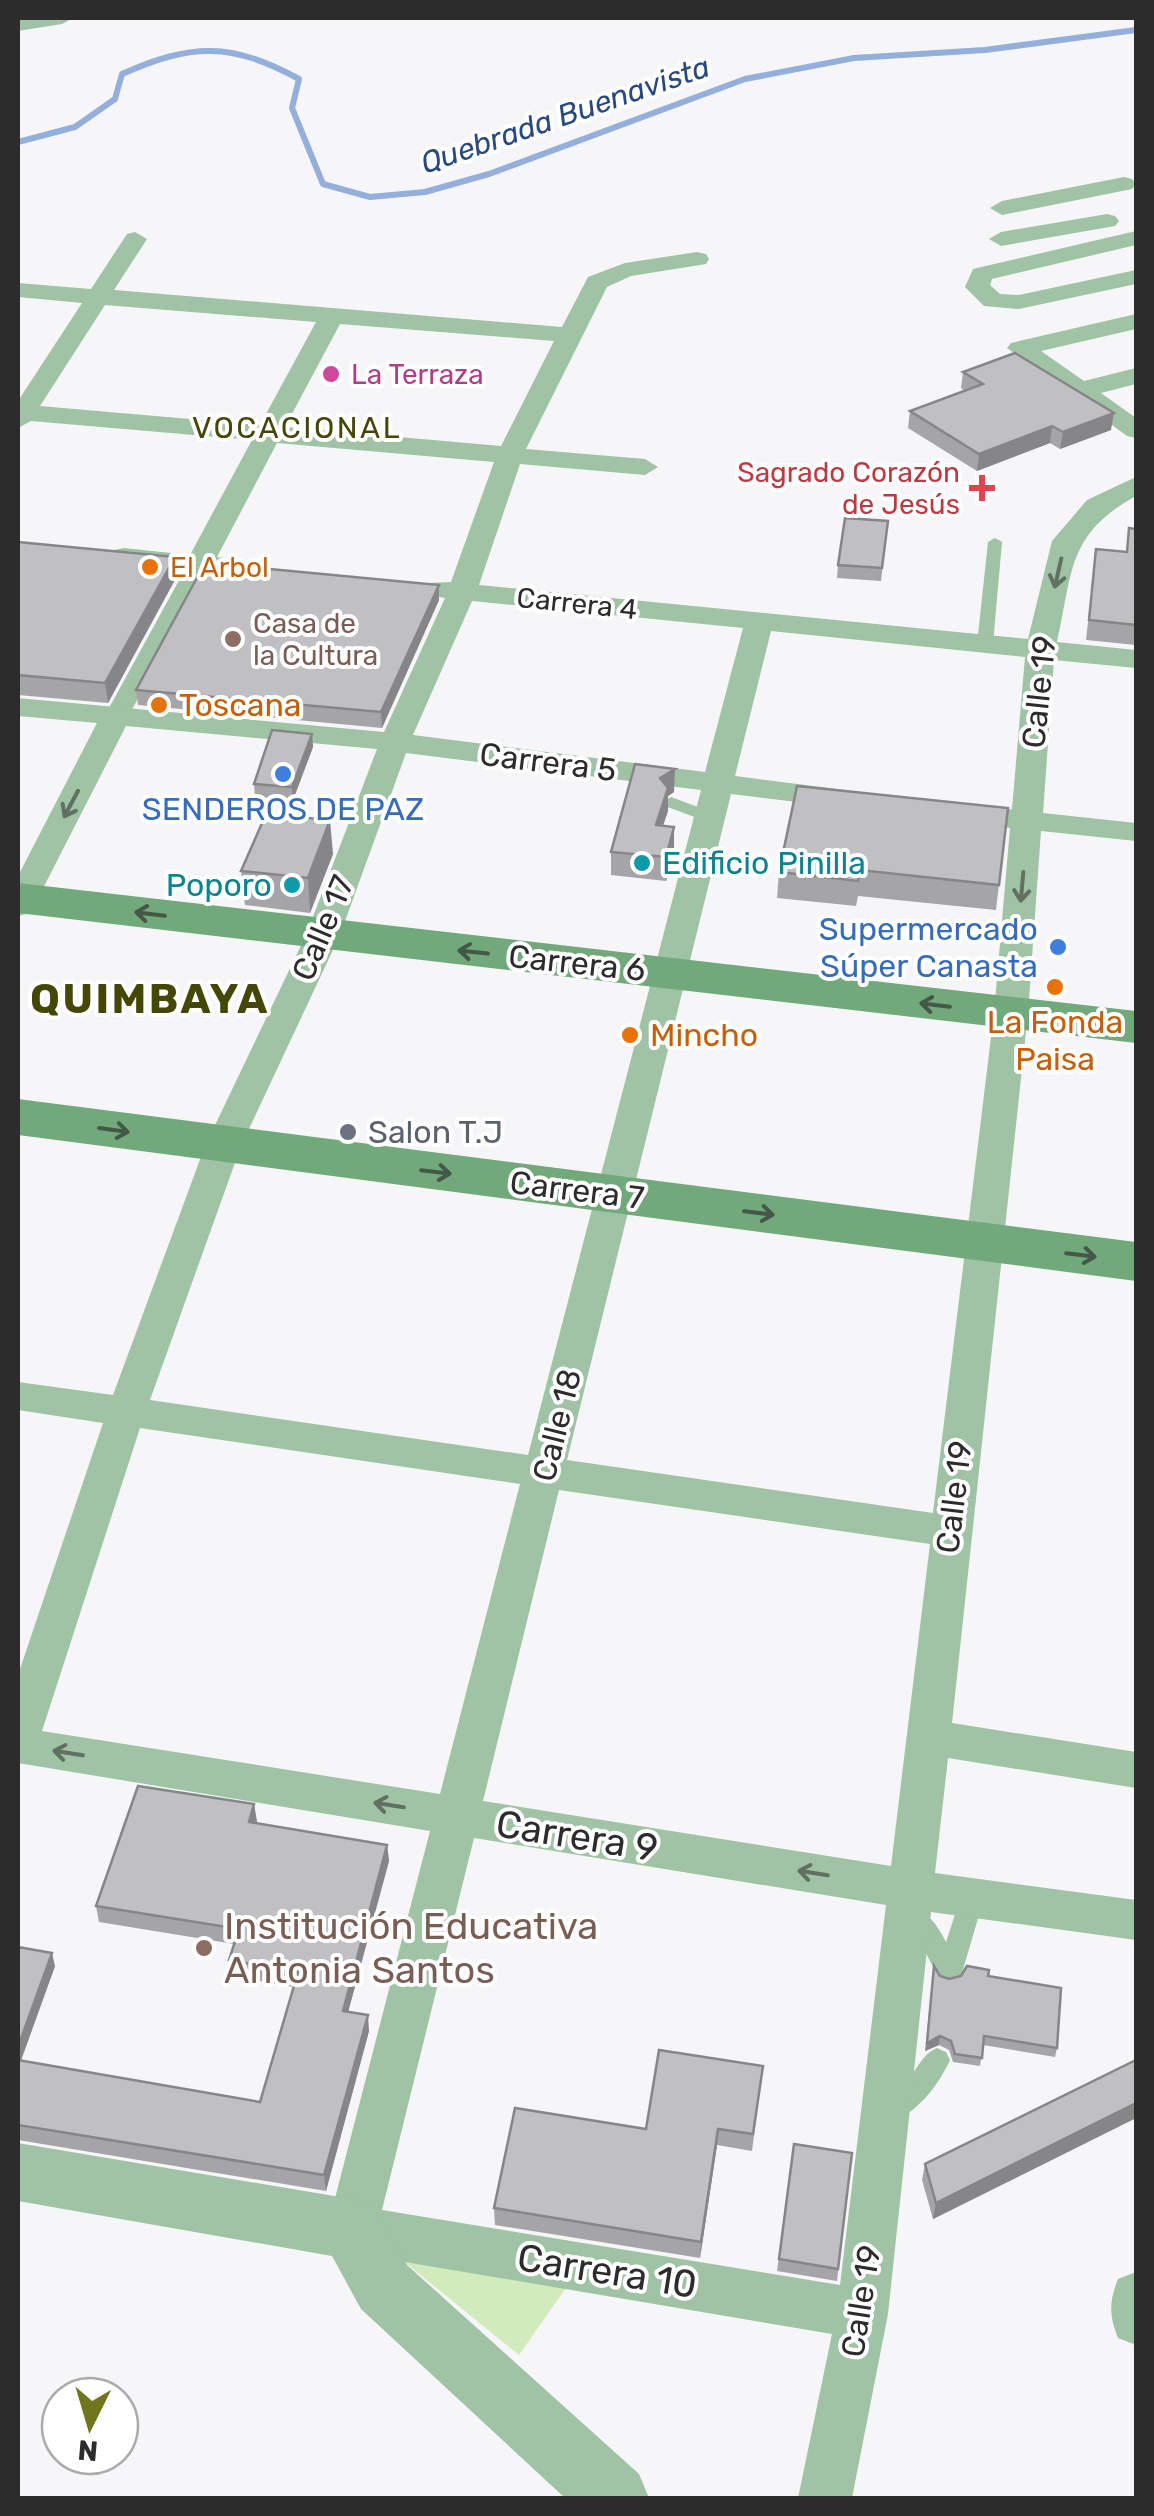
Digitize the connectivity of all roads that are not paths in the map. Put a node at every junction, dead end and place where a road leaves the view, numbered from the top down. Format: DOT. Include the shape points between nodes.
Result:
graph roads {
  1 [pos="62,18"];
  2 [pos="18,26"];
  3 [pos="1132,190"];
  4 [pos="1002,208"];
  5 [pos="1136,216"];
  6 [pos="1136,238"];
  7 [pos="135,239"];
  8 [pos="1001,239"];
  9 [pos="697,259"];
  10 [pos="1136,277"];
  11 [pos="18,290"];
  12 [pos="99,294"];
  13 [pos="333,314"];
  14 [pos="1136,322"];
  15 [pos="571,335"];
  16 [pos="1136,376"];
  17 [pos="1081,390"];
  18 [pos="19,415"];
  19 [pos="1136,429"];
  20 [pos="268,434"];
  21 [pos="509,456"];
  22 [pos="645,467"];
  23 [pos="1136,485"];
  24 [pos="996,542"];
  25 [pos="90,552"];
  26 [pos="200,564"];
  27 [pos="274,572"];
  28 [pos="406,586"];
  29 [pos="462,592"];
  30 [pos="759,621"];
  31 [pos="986,644"];
  32 [pos="1040,650"];
  33 [pos="1136,659"];
  34 [pos="18,707"];
  35 [pos="116,717"];
  36 [pos="395,742"];
  37 [pos="599,768"];
  38 [pos="635,785"];
  39 [pos="712,801"];
  40 [pos="671,802"];
  41 [pos="884,804"];
  42 [pos="978,815"];
  43 [pos="1028,820"];
  44 [pos="1136,832"];
  45 [pos="19,901"];
  46 [pos="323,935"];
  47 [pos="670,974"];
  48 [pos="1010,1013"];
  49 [pos="1136,1028"];
  50 [pos="18,1117"];
  51 [pos="224,1146"];
  52 [pos="615,1194"];
  53 [pos="984,1242"];
  54 [pos="1136,1262"];
  55 [pos="18,1396"];
  56 [pos="126,1412"];
  57 [pos="545,1472"];
  58 [pos="950,1531"];
  59 [pos="927,1737"];
  60 [pos="18,1742"];
  61 [pos="1136,1770"];
  62 [pos="459,1817"];
  63 [pos="972,1898"];
  64 [pos="908,1901"];
  65 [pos="1136,1920"];
  66 [pos="936,2060"];
  67 [pos="884,2115"];
  68 [pos="18,2172"];
  69 [pos="352,2229"];
  70 [pos="1136,2297"];
  71 [pos="862,2314"];
  72 [pos="1136,2320"];
  73 [pos="614,2498"];
  74 [pos="825,2498"];
  1 -- 2 [label="street"];
  3 -- 4 [label="street"];
  5 -- 8 [label="street"];
  6 -- 10 [label="street" via="982,274 977,287 993,301 1019,302"];
  7 -- 12 [label="street"];
  9 -- 15 [label="street, Calle 17" via="625,270 596,282"];
  11 -- 12 [label="street"];
  12 -- 13 [label="street"];
  12 -- 18 [label="street"];
  13 -- 15 [label="street"];
  13 -- 20 [label="street"];
  14 -- 17 [label="street" via="1020,348"];
  15 -- 21 [label="street, Calle 17"];
  16 -- 17 [label="street"];
  17 -- 19 [label="street"];
  18 -- 20 [label="street"];
  20 -- 21 [label="street"];
  20 -- 26 [label="street"];
  21 -- 22 [label="street"];
  21 -- 29 [label="street, Calle 17"];
  23 -- 32 [label="street, Calle 19, one-way" via="1097,506 1066,541"];
  24 -- 31 [label="lane"];
  25 -- 26 [label="street"];
  26 -- 27 [label="street"];
  26 -- 35 [label="street"];
  28 -- 29 [label="street, Carrera 4"];
  29 -- 30 [label="street, Carrera 4"];
  29 -- 36 [label="street, Calle 17"];
  30 -- 31 [label="street, Carrera 4"];
  30 -- 39 [label="street, Calle 18"];
  31 -- 32 [label="street, Carrera 4"];
  32 -- 33 [label="street, Carrera 4"];
  32 -- 43 [label="street, Calle 19"];
  34 -- 35 [label="street, Carrera 5"];
  35 -- 36 [label="street, Carrera 5"];
  35 -- 45 [label="street, one-way"];
  36 -- 37 [label="street, Carrera 5"];
  36 -- 46 [label="street, Calle 17"];
  37 -- 38 [label="lane"];
  37 -- 39 [label="street, Carrera 5"];
  39 -- 40 [label="lane"];
  39 -- 41 [label="street, Carrera 5"];
  39 -- 47 [label="street, Calle 18"];
  42 -- 43 [label="street"];
  43 -- 44 [label="street"];
  43 -- 48 [label="street, Calle 19, one-way"];
  46 -- 45 [label="main road, Carrera 6, one-way"];
  47 -- 46 [label="main road, Carrera 6, one-way"];
  46 -- 51 [label="street, Calle 17"];
  48 -- 47 [label="main road, Carrera 6, one-way"];
  47 -- 52 [label="street, Calle 18"];
  48 -- 49 [label="main road, Carrera 6"];
  48 -- 53 [label="street, Calle 19"];
  50 -- 51 [label="main road, Carrera 7, one-way"];
  51 -- 52 [label="main road, Carrera 7, one-way"];
  51 -- 56 [label="street, Calle 17"];
  52 -- 53 [label="main road, Carrera 7, one-way"];
  52 -- 57 [label="street, Calle 18"];
  53 -- 54 [label="main road, Carrera 7, one-way"];
  53 -- 58 [label="street, Calle 19"];
  55 -- 56 [label="street"];
  56 -- 57 [label="street"];
  56 -- 60 [label="street, Calle 17"];
  57 -- 58 [label="street"];
  57 -- 62 [label="street, Calle 18"];
  58 -- 59 [label="street, Calle 19"];
  59 -- 61 [label="street"];
  59 -- 64 [label="street, Calle 19"];
  62 -- 60 [label="street, Carrera 9, one-way"];
  64 -- 62 [label="street, Carrera 9, one-way"];
  62 -- 69 [label="street, Calle 18"];
  63 -- 64 [label="street, Carrera 9"];
  63 -- 64 [label="lane" via="950,1973"];
  63 -- 65 [label="street, Carrera 9"];
  64 -- 67 [label="street, Calle 19"];
  66 -- 67 [label="lane" via="914,2093"];
  67 -- 71 [label="street, Calle 19"];
  68 -- 69 [label="street, Carrera 10"];
  69 -- 71 [label="street, Carrera 10"];
  69 -- 73 [label="street" via="384,2287"];
  70 -- 72 [label="street"];
  71 -- 74 [label="street, Calle 19"];
}
